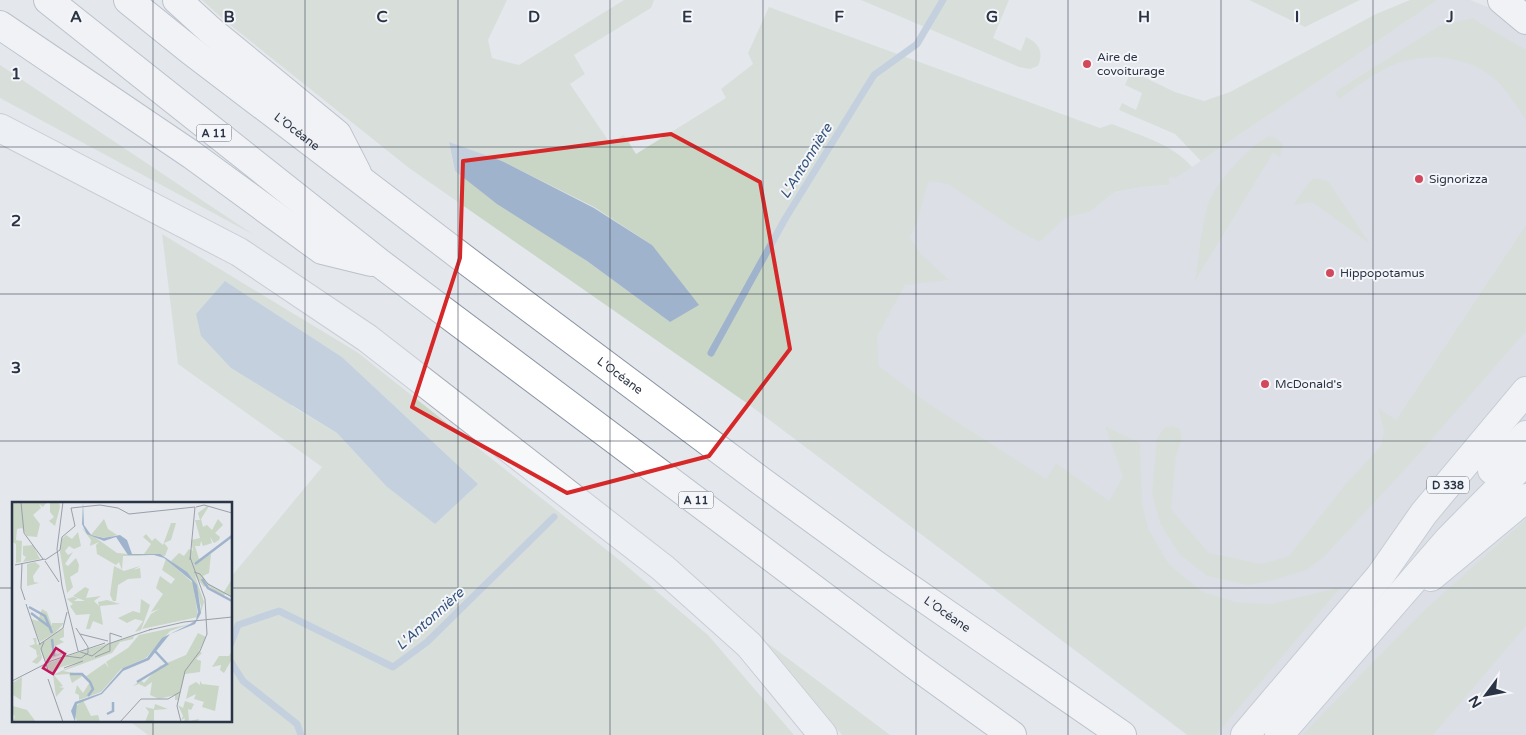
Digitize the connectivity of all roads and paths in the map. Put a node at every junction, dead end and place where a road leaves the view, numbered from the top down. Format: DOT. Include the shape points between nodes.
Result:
graph roads {
  1 [pos="48,0"];
  2 [pos="128,0"];
  3 [pos="177,0"];
  4 [pos="1502,0"];
  5 [pos="1526,20"];
  6 [pos="0,25"];
  7 [pos="0,128"];
  8 [pos="360,178"];
  9 [pos="381,264"];
  10 [pos="1526,392"];
  11 [pos="1526,435"];
  12 [pos="1526,461"];
  13 [pos="1526,498"];
  14 [pos="1380,576"];
  15 [pos="1390,608"];
  16 [pos="823,735"];
  17 [pos="1012,735"];
  18 [pos="1122,735"];
  19 [pos="1245,735"];
  20 [pos="1278,735"];
  1 -- 9 [label="main road, A 11"];
  2 -- 8 [label="main road, L’Océane"];
  3 -- 8 [label="main road" via="337,134"];
  4 -- 5 [label="main road"];
  6 -- 9 [label="main road" via="192,155 322,250"];
  7 -- 16 [label="street" via="239,252 366,338 663,568 749,644"];
  8 -- 18 [label="main road, L’Océane" via="769,487"];
  9 -- 17 [label="main road, A 11"];
  10 -- 14 [label="main road, D 338" via="1424,513"];
  11 -- 14 [label="main road, D 338" via="1437,527"];
  12 -- 15 [label="main road, D 338" via="1449,539"];
  13 -- 15 [label="main road, D 338" via="1462,553"];
  14 -- 19 [label="main road, D 338"];
  15 -- 20 [label="main road, D 338"];
}
